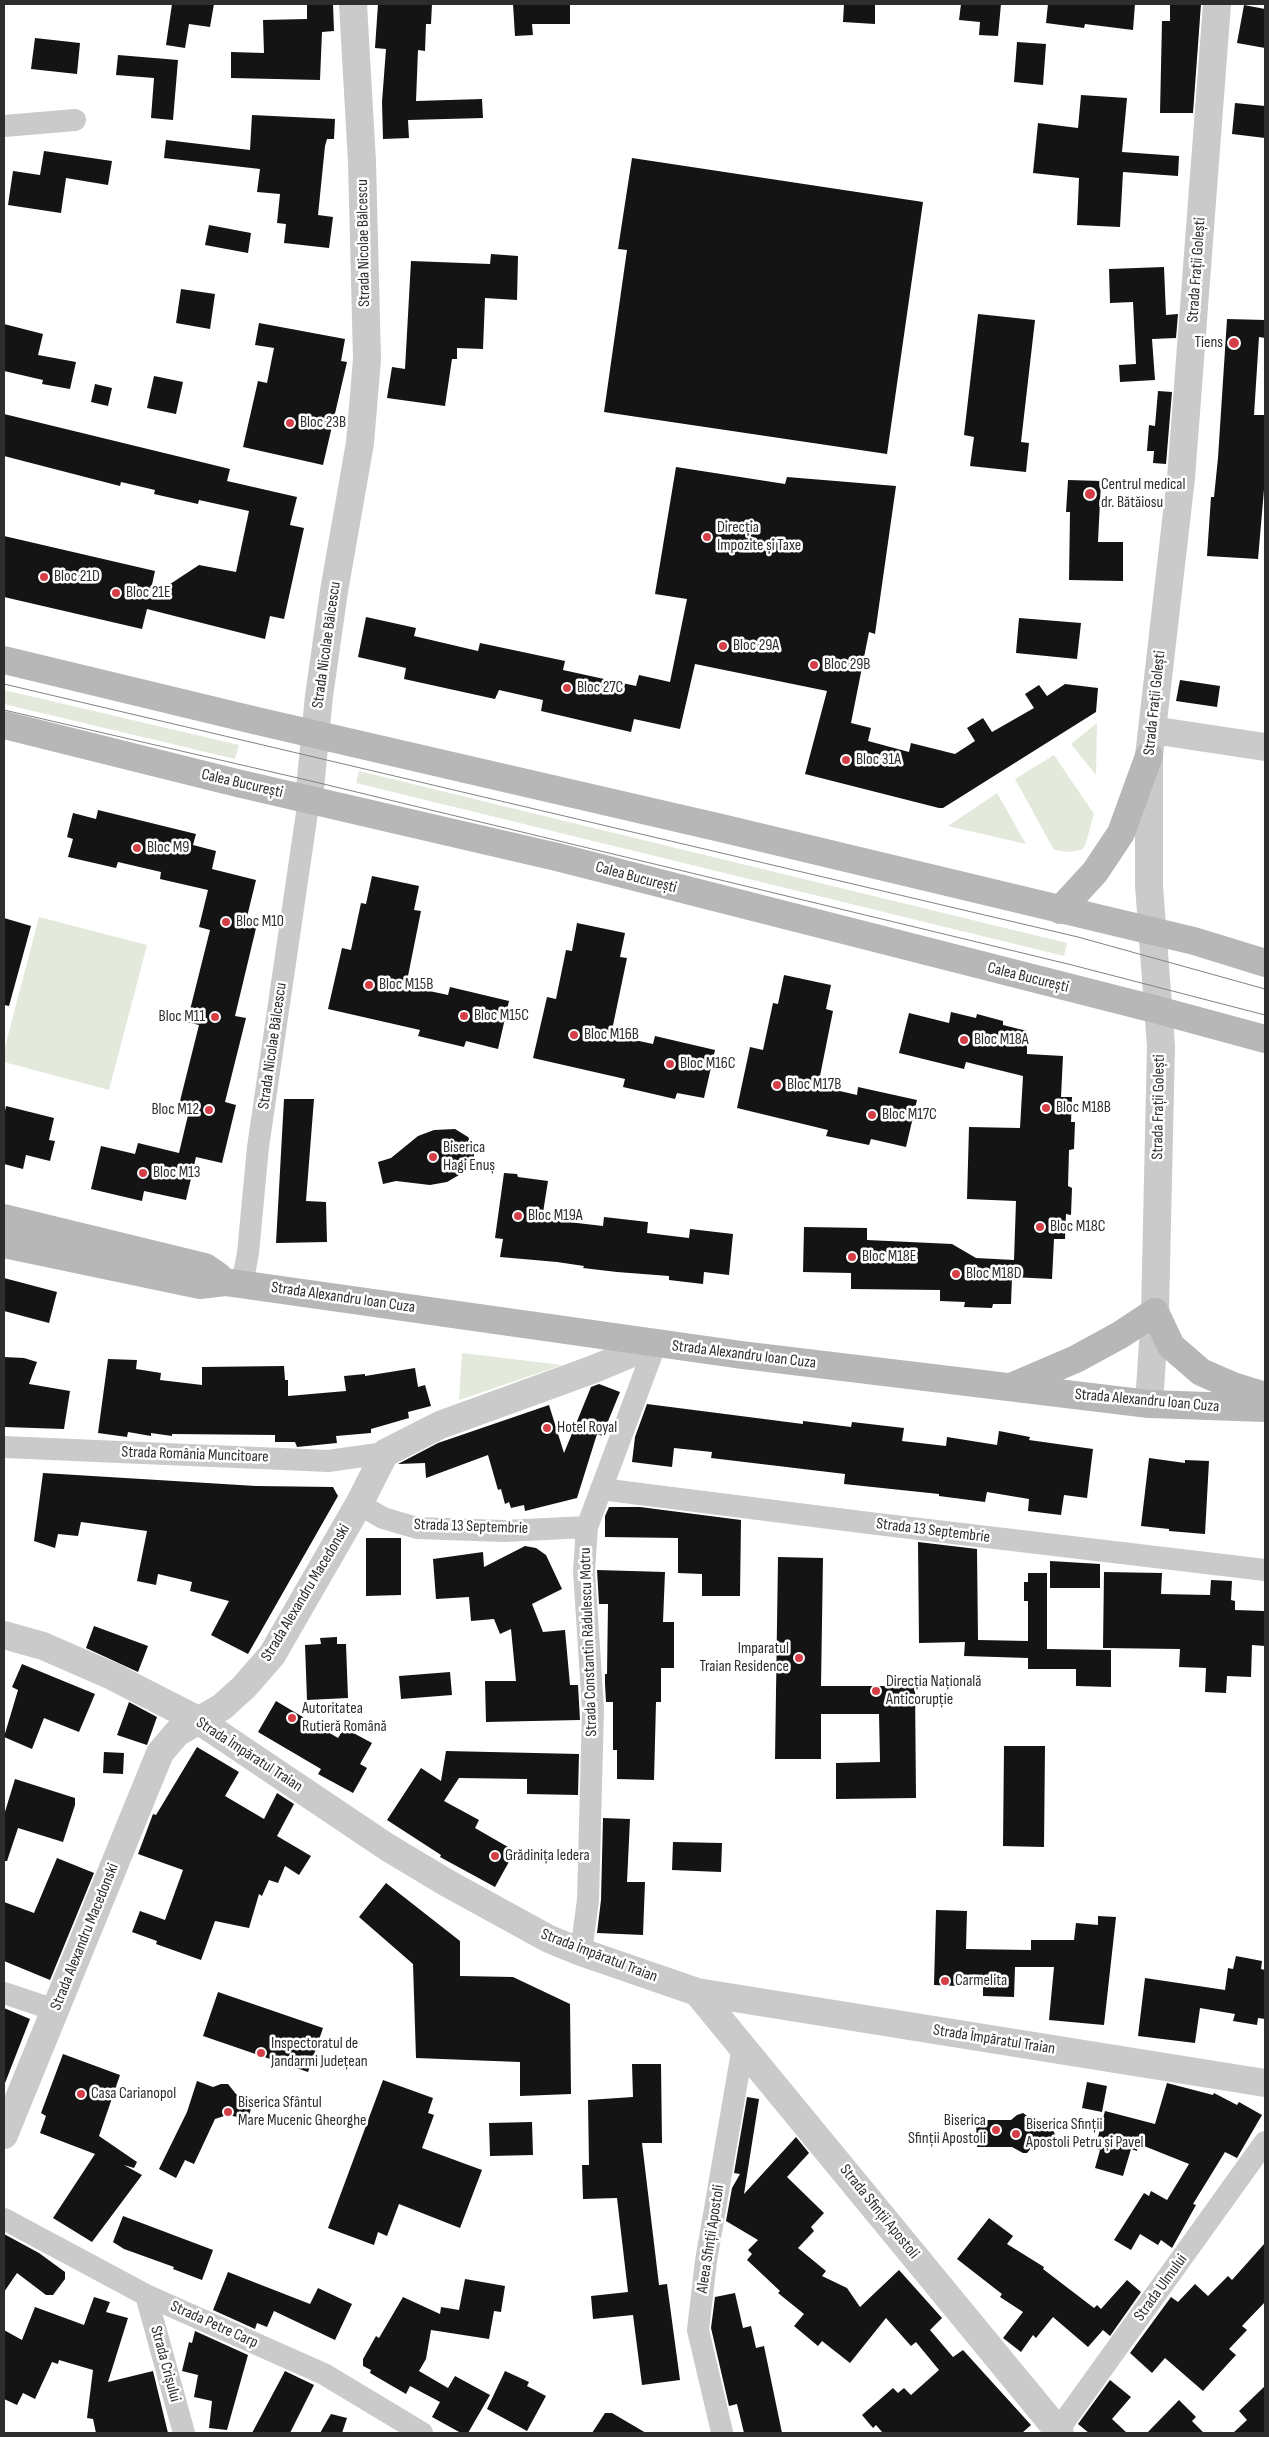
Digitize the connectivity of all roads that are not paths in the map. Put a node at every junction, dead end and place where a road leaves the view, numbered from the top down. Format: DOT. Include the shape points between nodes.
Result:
graph roads {
  1 [pos="353,4"];
  2 [pos="1217,4"];
  3 [pos="75,120"];
  4 [pos="4,126"];
  5 [pos="4,660"];
  6 [pos="4,726"];
  7 [pos="315,734"];
  8 [pos="1151,743"];
  9 [pos="1265,747"];
  10 [pos="309,799"];
  11 [pos="1060,910"];
  12 [pos="1152,931"];
  13 [pos="1265,963"];
  14 [pos="1158,1010"];
  15 [pos="1265,1039"];
  16 [pos="4,1218"];
  17 [pos="4,1244"];
  18 [pos="234,1283"];
  19 [pos="1155,1312"];
  20 [pos="656,1343"];
  21 [pos="1012,1386"];
  22 [pos="1265,1396"];
  23 [pos="1149,1404"];
  24 [pos="1265,1408"];
  25 [pos="4,1447"];
  26 [pos="385,1453"];
  27 [pos="601,1489"];
  28 [pos="359,1504"];
  29 [pos="587,1527"];
  30 [pos="1265,1570"];
  31 [pos="4,1635"];
  32 [pos="198,1720"];
  33 [pos="581,1952"];
  34 [pos="697,1992"];
  35 [pos="4,1993"];
  36 [pos="55,2010"];
  37 [pos="743,2046"];
  38 [pos="1265,2083"];
  39 [pos="4,2135"];
  40 [pos="1265,2142"];
  41 [pos="4,2218"];
  42 [pos="146,2296"];
  43 [pos="722,2432"];
  44 [pos="1058,2432"];
  45 [pos="184,2433"];
  46 [pos="422,2433"];
  1 -- 7 [label="street, Strada Nicolae Bălcescu" via="362,162 367,359 360,443 334,591"];
  2 -- 8 [label="street, Strada Frații Golești" via="1181,478"];
  3 -- 4 [label="street"];
  5 -- 7 [label="main road"];
  6 -- 10 [label="main road, Calea București"];
  7 -- 10 [label="street, Strada Nicolae Bălcescu"];
  7 -- 11 [label="main road"];
  8 -- 9 [label="street"];
  8 -- 11 [label="main road" via="1121,833 1095,872"];
  8 -- 12 [label="street, Strada Frații Golești" via="1149,886"];
  10 -- 14 [label="main road, Calea București" via="557,857"];
  10 -- 18 [label="street, Strada Nicolae Bălcescu" via="258,1147 248,1253"];
  11 -- 12 [label="main road"];
  12 -- 13 [label="main road"];
  12 -- 14 [label="street, Strada Frații Golești"];
  14 -- 15 [label="main road, Calea București"];
  14 -- 19 [label="street, Strada Frații Golești" via="1161,1046"];
  16 -- 18 [label="main road, Strada Alexandru Ioan Cuza" via="205,1267"];
  17 -- 18 [label="main road, Strada Alexandru Ioan Cuza" via="200,1285"];
  18 -- 20 [label="main road, Strada Alexandru Ioan Cuza"];
  19 -- 21 [label="main road" via="1120,1336 1076,1359"];
  19 -- 22 [label="main road" via="1171,1346 1201,1372"];
  19 -- 23 [label="street, Strada Frații Golești"];
  20 -- 21 [label="main road, Strada Alexandru Ioan Cuza"];
  20 -- 26 [label="street" via="440,1425"];
  20 -- 27 [label="street, Strada Constantin Rădulescu Motru"];
  21 -- 23 [label="main road, Strada Alexandru Ioan Cuza"];
  23 -- 24 [label="main road, Strada Alexandru Ioan Cuza"];
  25 -- 26 [label="street, Strada România Muncitoare" via="328,1461"];
  26 -- 28 [label="street, Strada Alexandru Macedonski"];
  27 -- 29 [label="street, Strada Constantin Rădulescu Motru"];
  27 -- 30 [label="street, Strada 13 Septembrie"];
  28 -- 29 [label="street, Strada 13 Septembrie" via="384,1518 417,1528 504,1532"];
  28 -- 32 [label="street, Strada Alexandru Macedonski" via="272,1655 222,1707"];
  29 -- 33 [label="street, Strada Constantin Rădulescu Motru" via="584,1571 593,1709 588,1900"];
  31 -- 32 [label="street, Strada Împăratul Traian" via="43,1646 112,1676"];
  32 -- 33 [label="street, Strada Împăratul Traian" via="387,1847 541,1934"];
  32 -- 36 [label="street, Strada Alexandru Macedonski" via="177,1733 160,1753"];
  33 -- 34 [label="street, Strada Împăratul Traian"];
  34 -- 37 [label="street, Strada Sfinții Apostoli"];
  34 -- 38 [label="street, Strada Împăratul Traian"];
  35 -- 36 [label="street"];
  36 -- 39 [label="street, Strada Alexandru Macedonski"];
  37 -- 43 [label="street, Aleea Sfinții Apostoli" via="706,2261 698,2330"];
  37 -- 44 [label="street, Strada Sfinții Apostoli"];
  40 -- 44 [label="street, Strada Ulmului"];
  41 -- 42 [label="street, Strada Petre Carp"];
  42 -- 45 [label="street, Strada Crișului"];
  42 -- 46 [label="street, Strada Petre Carp" via="324,2374"];
}
